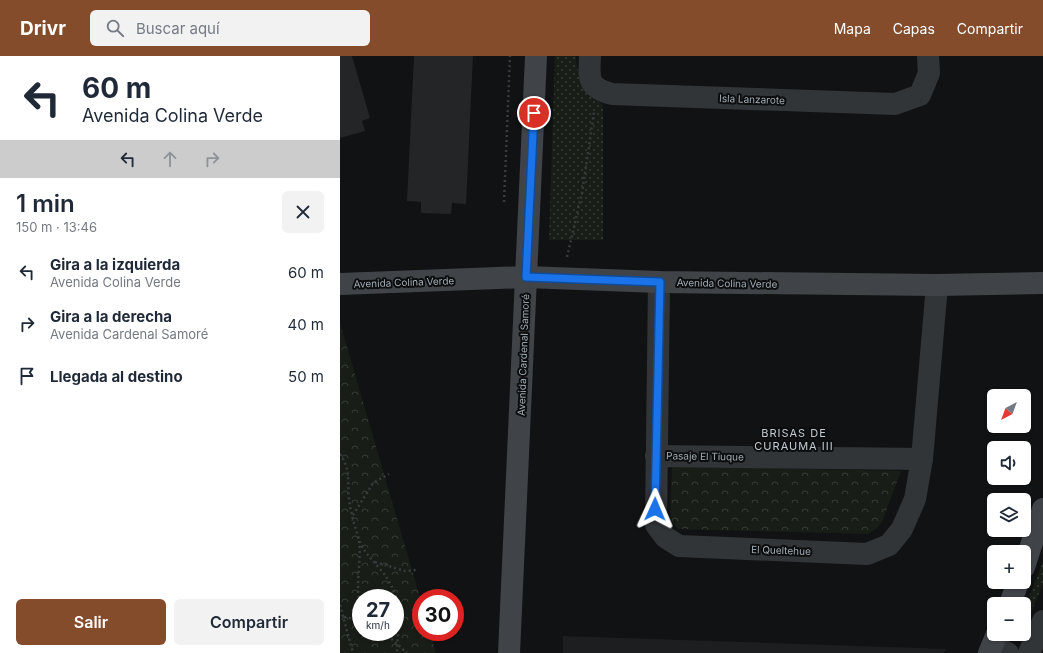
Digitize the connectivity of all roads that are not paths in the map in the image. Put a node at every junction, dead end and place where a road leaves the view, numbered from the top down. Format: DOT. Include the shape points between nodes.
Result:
graph roads {
  1 [pos="536,56"];
  2 [pos="590,56"];
  3 [pos="928,56"];
  4 [pos="526,277"];
  5 [pos="660,282"];
  6 [pos="1043,283"];
  7 [pos="340,284"];
  8 [pos="937,285"];
  9 [pos="656,456"];
  10 [pos="922,459"];
  11 [pos="1042,515"];
  12 [pos="1031,547"];
  13 [pos="1043,621"];
  14 [pos="509,653"];
  15 [pos="1029,653"];
  1 -- 4 [label="street, Avenida Cardenal Samoré"];
  2 -- 3 [label="street, Isla Lanzarote" via="593,83 612,94 895,104 920,95 929,74"];
  4 -- 5 [label="street, Avenida Colina Verde"];
  4 -- 7 [label="street, Avenida Colina Verde"];
  4 -- 14 [label="street, Avenida Cardenal Samoré"];
  5 -- 8 [label="street, Avenida Colina Verde"];
  5 -- 9 [label="street, El Queltehue"];
  6 -- 8 [label="street, Avenida Colina Verde"];
  8 -- 10 [label="street, El Queltehue"];
  9 -- 10 [label="street, Pasaje El Tiuque"];
  9 -- 10 [label="street, El Queltehue" via="656,525 665,537 679,546 867,554 889,545 902,529 915,499"];
  11 -- 12 [label="street"];
  13 -- 15 [label="street"];
}
